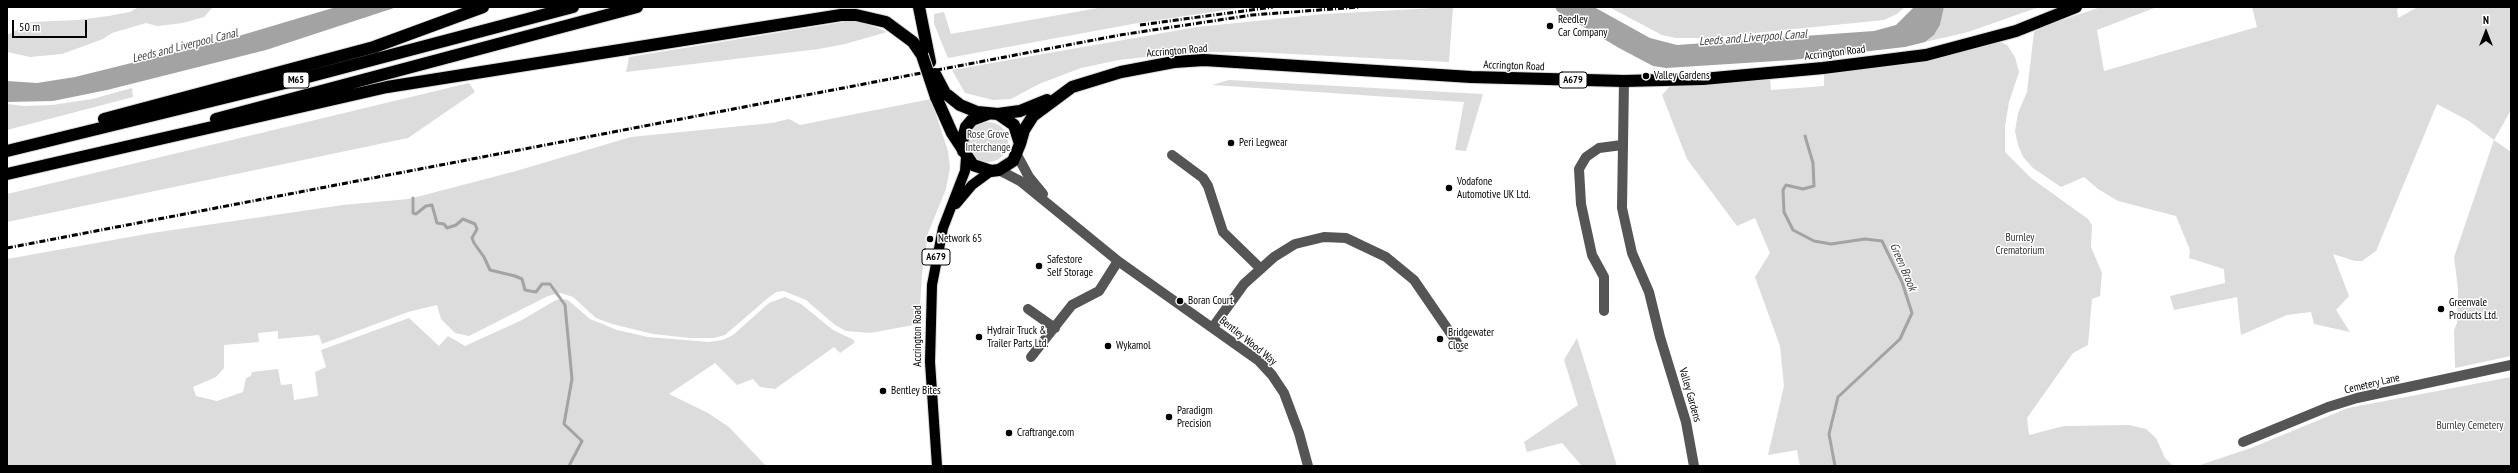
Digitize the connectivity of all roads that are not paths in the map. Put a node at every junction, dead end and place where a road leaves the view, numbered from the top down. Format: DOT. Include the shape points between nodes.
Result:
graph roads {
  1 [pos="483,7"];
  2 [pos="573,7"];
  3 [pos="637,7"];
  4 [pos="913,7"];
  5 [pos="919,7"];
  6 [pos="2076,7"];
  7 [pos="926,58"];
  8 [pos="1624,81"];
  9 [pos="1066,91"];
  10 [pos="940,95"];
  11 [pos="993,114"];
  12 [pos="1622,145"];
  13 [pos="12,149"];
  14 [pos="1018,149"];
  15 [pos="90,154"];
  16 [pos="965,154"];
  17 [pos="1172,155"];
  18 [pos="995,170"];
  19 [pos="7,174"];
  20 [pos="952,208"];
  21 [pos="1054,208"];
  22 [pos="1118,261"];
  23 [pos="1261,269"];
  24 [pos="1028,309"];
  25 [pos="1604,311"];
  26 [pos="1213,327"];
  27 [pos="1055,328"];
  28 [pos="1460,347"];
  29 [pos="1031,357"];
  30 [pos="2511,365"];
  31 [pos="2243,442"];
  32 [pos="937,466"];
  33 [pos="1308,466"];
  34 [pos="1694,466"];
  1 -- 13 [label="highway" via="374,47 72,128"];
  2 -- 13 [label="highway, M65" via="293,81"];
  3 -- 15 [label="highway, M65"];
  4 -- 7 [label="highway"];
  5 -- 7 [label="highway"];
  6 -- 8 [label="highway, Accrington Road / A679" via="2016,31 1926,55 1702,79"];
  7 -- 10 [label="highway, bridge"];
  7 -- 15 [label="highway" via="913,42 886,22 856,15 841,15 387,88 190,134"];
  8 -- 9 [label="highway, Accrington Road / A679" via="1470,77 1204,60 1148,66 1121,72"];
  8 -- 12 [label="street, Valley Gardens"];
  9 -- 11 [label="highway, Accrington Road / A679" via="1020,111"];
  9 -- 14 [label="highway, Accrington Road / A679" via="1033,116 1024,130"];
  10 -- 11 [label="highway, A679" via="960,105"];
  10 -- 16 [label="highway" via="952,133"];
  11 -- 14 [label="highway, A679" via="1014,125"];
  11 -- 16 [label="highway, A679" via="976,118 966,127 962,142"];
  12 -- 25 [label="street" via="1599,148 1586,157 1580,169 1581,204 1592,255 1604,277"];
  12 -- 34 [label="street, Valley Gardens" via="1622,208 1632,253 1649,292 1686,422"];
  14 -- 18 [label="highway, A679" via="1006,166"];
  14 -- 21 [label="street, Bentley Wood Way" via="1029,176"];
  15 -- 19 [label="highway, M65"];
  16 -- 18 [label="highway" via="973,164"];
  16 -- 20 [label="main road, Accrington Road / A679" via="965,170"];
  17 -- 23 [label="street" via="1203,178 1223,232"];
  18 -- 20 [label="main road, Accrington Road / A679" via="972,185"];
  18 -- 21 [label="street, Bentley Wood Way" via="1020,181"];
  20 -- 32 [label="main road, Accrington Road / A679" via="938,247 931,300 930,362"];
  21 -- 22 [label="street, Bentley Wood Way"];
  22 -- 26 [label="street, Bentley Wood Way"];
  22 -- 27 [label="street" via="1099,291 1072,305"];
  23 -- 26 [label="street" via="1244,284"];
  23 -- 28 [label="street" via="1295,244 1324,237 1346,238 1386,257 1414,280"];
  24 -- 27 [label="street"];
  26 -- 33 [label="street, Bentley Wood Way" via="1259,361 1272,375 1284,393 1300,432"];
  27 -- 29 [label="street"];
  30 -- 31 [label="street, Cemetery Lane" via="2357,398 2328,407"];
}
